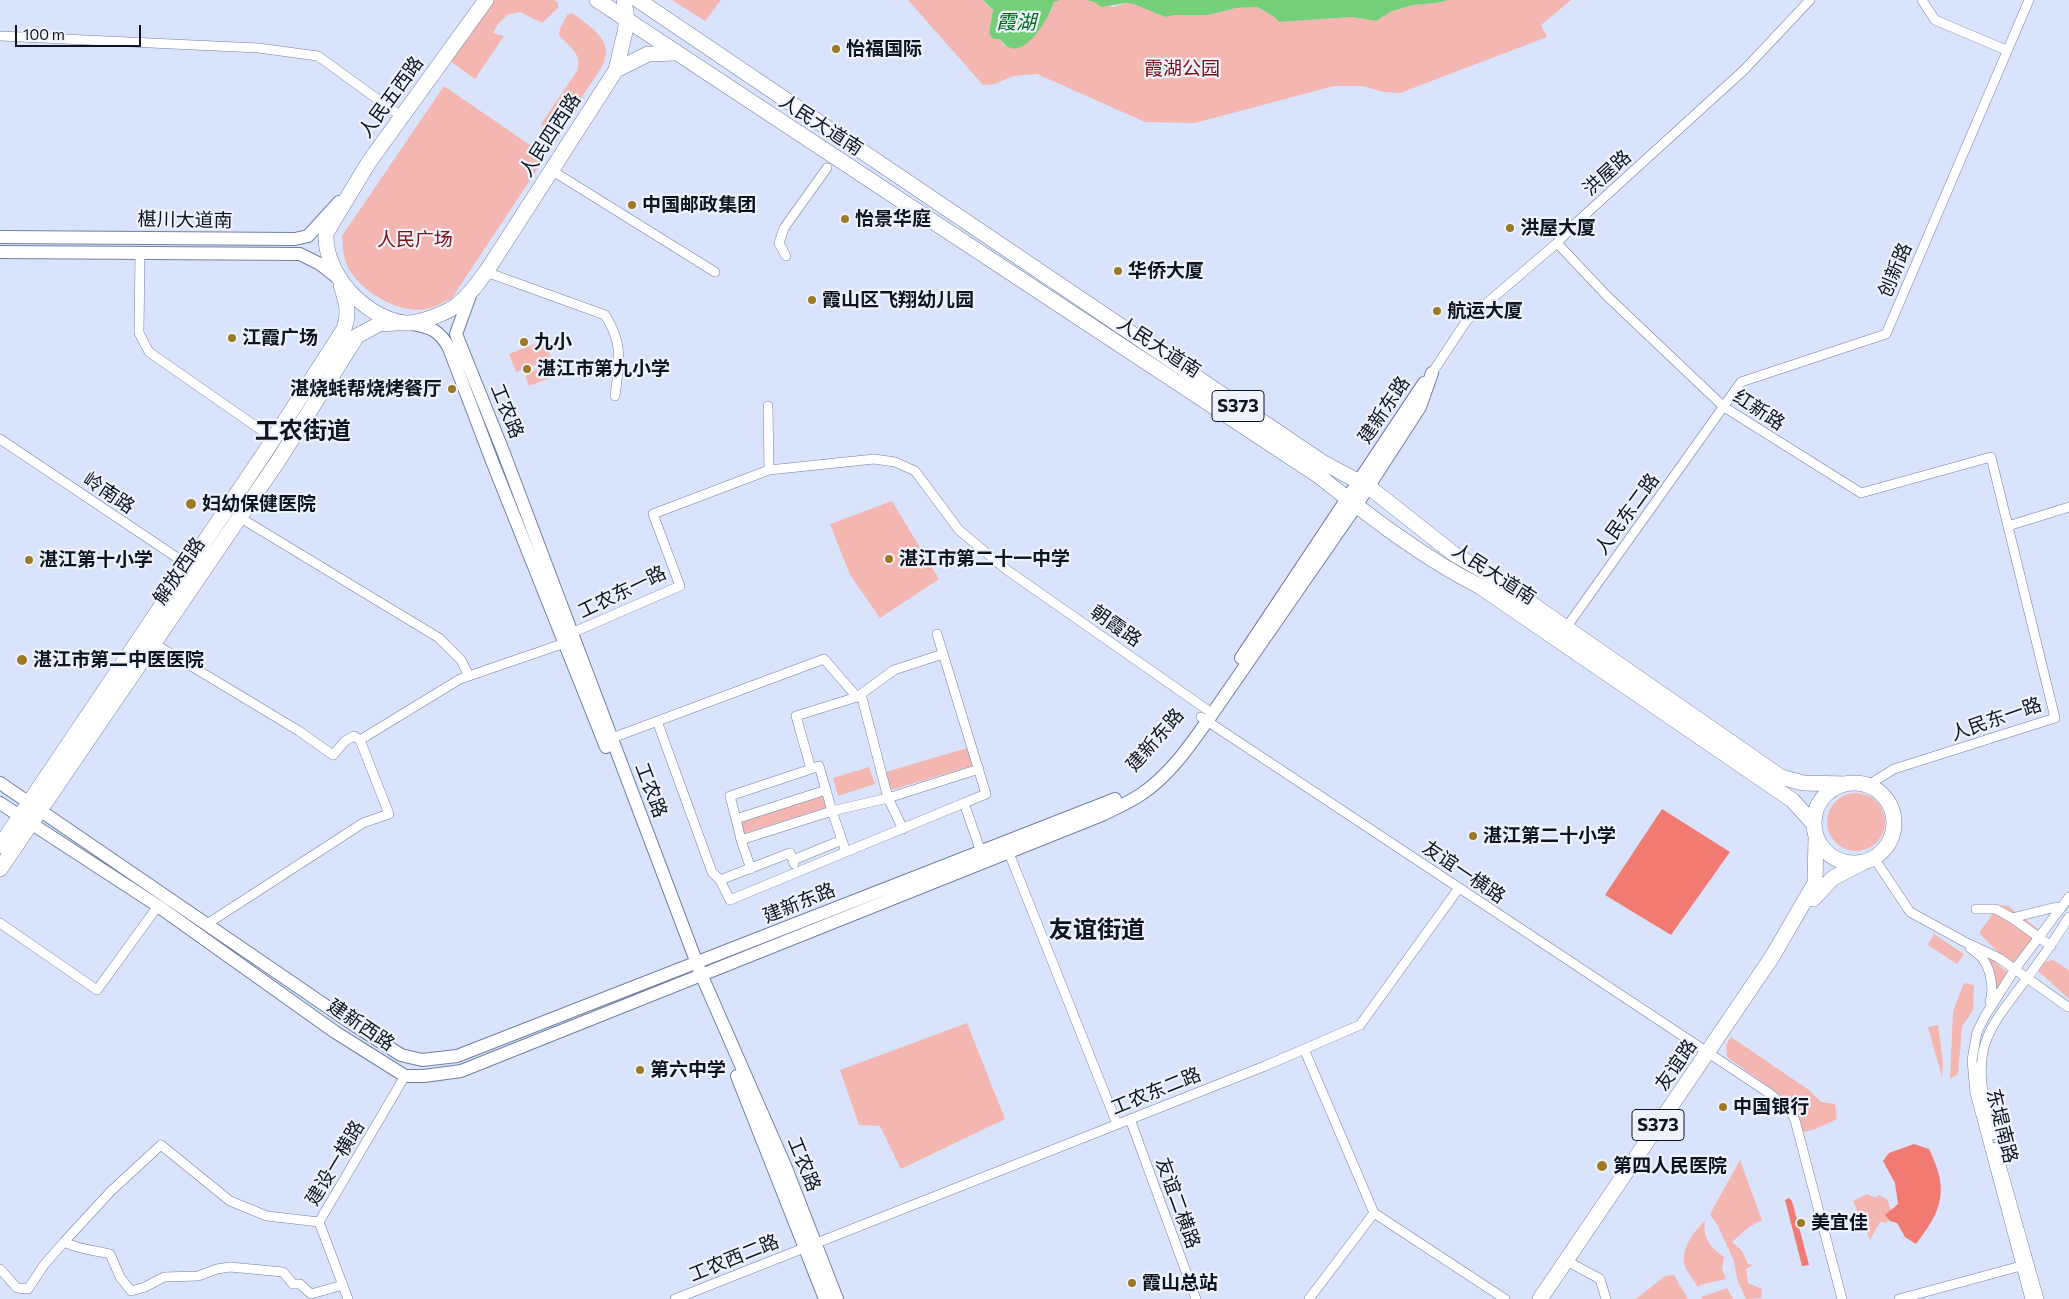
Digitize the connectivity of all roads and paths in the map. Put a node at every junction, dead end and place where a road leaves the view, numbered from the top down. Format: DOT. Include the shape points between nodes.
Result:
graph roads {
  1 [pos="486,0"];
  2 [pos="597,0"];
  3 [pos="624,0"];
  4 [pos="638,0"];
  5 [pos="1810,0"];
  6 [pos="1922,0"];
  7 [pos="2029,0"];
  8 [pos="627,19"];
  9 [pos="0,36"];
  10 [pos="2006,50"];
  11 [pos="674,52"];
  12 [pos="616,70"];
  13 [pos="402,117"];
  14 [pos="369,162"];
  15 [pos="827,168"];
  16 [pos="552,170"];
  17 [pos="349,191"];
  18 [pos="0,237"];
  19 [pos="1557,243"];
  20 [pos="0,252"];
  21 [pos="140,252"];
  22 [pos="786,256"];
  23 [pos="715,272"];
  24 [pos="339,279"];
  25 [pos="479,281"];
  26 [pos="405,323"];
  27 [pos="1432,373"];
  28 [pos="614,396"];
  29 [pos="768,406"];
  30 [pos="1724,407"];
  31 [pos="0,439"];
  32 [pos="274,439"];
  33 [pos="1991,457"];
  34 [pos="769,470"];
  35 [pos="1364,484"];
  36 [pos="1352,503"];
  37 [pos="2069,507"];
  38 [pos="239,517"];
  39 [pos="2008,526"];
  40 [pos="195,570"];
  41 [pos="937,634"];
  42 [pos="1562,634"];
  43 [pos="566,638"];
  44 [pos="153,643"];
  45 [pos="943,654"];
  46 [pos="469,676"];
  47 [pos="859,696"];
  48 [pos="1205,715"];
  49 [pos="657,721"];
  50 [pos="612,738"];
  51 [pos="360,740"];
  52 [pos="811,769"];
  53 [pos="979,769"];
  54 [pos="0,783"];
  55 [pos="1847,784"];
  56 [pos="1868,785"];
  57 [pos="826,790"];
  58 [pos="888,798"];
  59 [pos="0,803"];
  60 [pos="964,803"];
  61 [pos="34,806"];
  62 [pos="832,812"];
  63 [pos="736,819"];
  64 [pos="25,820"];
  65 [pos="903,829"];
  66 [pos="1815,831"];
  67 [pos="741,840"];
  68 [pos="842,840"];
  69 [pos="0,846"];
  70 [pos="846,852"];
  71 [pos="981,852"];
  72 [pos="1009,853"];
  73 [pos="793,860"];
  74 [pos="1870,860"];
  75 [pos="0,868"];
  76 [pos="751,869"];
  77 [pos="797,872"];
  78 [pos="720,880"];
  79 [pos="1459,888"];
  80 [pos="2069,898"];
  81 [pos="158,906"];
  82 [pos="2062,907"];
  83 [pos="1976,909"];
  84 [pos="2069,917"];
  85 [pos="2012,918"];
  86 [pos="0,923"];
  87 [pos="208,924"];
  88 [pos="2039,937"];
  89 [pos="1963,941"];
  90 [pos="2051,946"];
  91 [pos="1775,952"];
  92 [pos="700,969"];
  93 [pos="2014,969"];
  94 [pos="2028,978"];
  95 [pos="2068,1007"];
  96 [pos="1985,1016"];
  97 [pos="1304,1049"];
  98 [pos="1706,1055"];
  99 [pos="405,1076"];
  100 [pos="1130,1119"];
  101 [pos="1116,1124"];
  102 [pos="1374,1213"];
  103 [pos="319,1222"];
  104 [pos="64,1242"];
  105 [pos="810,1245"];
  106 [pos="1565,1260"];
  107 [pos="2025,1266"];
  108 [pos="0,1270"];
  109 [pos="343,1285"];
  110 [pos="348,1299"];
  111 [pos="675,1299"];
  112 [pos="825,1299"];
  113 [pos="838,1299"];
  114 [pos="1196,1299"];
  115 [pos="1310,1299"];
  116 [pos="1505,1299"];
  117 [pos="1540,1299"];
  118 [pos="1606,1299"];
  119 [pos="1836,1299"];
  120 [pos="1842,1299"];
  121 [pos="1899,1299"];
  122 [pos="2030,1299"];
  123 [pos="2039,1299"];
  1 -- 13 [label="main road, 人民五西路"];
  2 -- 8 [label="main road, 人民大道南 / S373"];
  3 -- 8 [label="main road, 人民四西路"];
  4 -- 35 [label="main road, 人民大道南 / S373" via="1322,462"];
  5 -- 19 [label="street, 洪屋路" via="1744,70"];
  6 -- 10 [label="street" via="1935,20"];
  7 -- 10 [label="street, 创新路"];
  8 -- 11 [label="main road, 人民大道南 / S373"];
  8 -- 12 [label="main road, 人民四西路"];
  9 -- 13 [label="street" via="258,48 318,56"];
  10 -- 30 [label="street, 创新路" via="1886,334 1741,382"];
  11 -- 12 [label="main road" via="648,54"];
  11 -- 36 [label="main road, 人民大道南 / S373" via="1319,476"];
  12 -- 16 [label="main road, 人民四西路"];
  13 -- 14 [label="main road, 人民五西路"];
  14 -- 17 [label="street"];
  14 -- 24 [label="main road, 人民五西路" via="326,233 325,246"];
  15 -- 22 [label="street" via="784,228 779,243"];
  16 -- 23 [label="street"];
  16 -- 25 [label="main road, 人民四西路"];
  17 -- 18 [label="street, 椹川大道南" via="308,236 295,239"];
  19 -- 27 [label="street, 洪屋路" via="1467,320"];
  19 -- 30 [label="street, 红新路" via="1607,296"];
  20 -- 21 [label="street, 椹川大道南"];
  21 -- 24 [label="street, 椹川大道南" via="300,254"];
  21 -- 32 [label="street" via="139,332 150,352"];
  24 -- 26 [label="main road" via="363,306"];
  24 -- 32 [label="main road, 解放西路" via="348,308 344,329"];
  25 -- 26 [label="main road, 人民四西路" via="456,306 436,317"];
  25 -- 28 [label="street" via="605,315 619,342"];
  25 -- 43 [label="street, 工农路" via="456,334 503,451"];
  26 -- 38 [label="main road, 解放西路" via="379,324 357,336"];
  26 -- 43 [label="street, 工农路" via="430,327 444,339"];
  27 -- 35 [label="street, 建新东路" via="1420,407"];
  29 -- 34 [label="street"];
  30 -- 33 [label="street, 红新路" via="1861,493"];
  30 -- 42 [label="street, 人民东二路"];
  31 -- 40 [label="street, 岭南路"];
  32 -- 40 [label="main road, 解放西路"];
  33 -- 39 [label="street, 人民东一路"];
  34 -- 43 [label="street, 工农东一路" via="652,514 680,586"];
  34 -- 48 [label="street, 朝霞路" via="874,459 895,462 915,471 959,530 1007,570"];
  35 -- 36 [label="street, 建新东路"];
  35 -- 42 [label="main road, 人民大道南 / S373" via="1454,554 1487,573"];
  36 -- 42 [label="main road, 人民大道南 / S373" via="1457,574"];
  36 -- 48 [label="street, 建新东路"];
  37 -- 39 [label="street"];
  38 -- 40 [label="main road, 解放西路"];
  38 -- 46 [label="street" via="439,638 461,660"];
  39 -- 56 [label="street, 人民东一路" via="2054,718 1894,769"];
  40 -- 44 [label="main road, 解放西路"];
  40 -- 61 [label="main road, 解放西路"];
  41 -- 45 [label="street"];
  42 -- 55 [label="main road, 人民大道南 / S373" via="1781,777 1804,783"];
  42 -- 66 [label="main road, 人民大道南 / S373" via="1792,800"];
  43 -- 46 [label="street"];
  43 -- 50 [label="street, 工农路"];
  43 -- 92 [label="street, 工农路"];
  44 -- 51 [label="street" via="333,755 345,741 354,736"];
  44 -- 61 [label="main road, 解放西路"];
  45 -- 47 [label="street" via="894,670"];
  45 -- 53 [label="street"];
  46 -- 51 [label="street"];
  47 -- 49 [label="street" via="824,659"];
  47 -- 52 [label="street" via="796,716"];
  47 -- 58 [label="street"];
  48 -- 71 [label="street, 建新东路" via="1156,774 1136,790"];
  48 -- 72 [label="street, 建新东路" via="1190,744 1159,780 1140,796"];
  48 -- 79 [label="street, 友谊一横路"];
  49 -- 50 [label="street"];
  49 -- 78 [label="street" via="712,872"];
  50 -- 92 [label="street, 工农路"];
  51 -- 87 [label="street" via="389,814 363,823"];
  52 -- 57 [label="street" via="819,766"];
  52 -- 63 [label="street" via="730,796"];
  53 -- 58 [label="street"];
  53 -- 60 [label="street" via="986,794"];
  54 -- 61 [label="street, 建新西路"];
  55 -- 56 [label="main road, S373"];
  55 -- 66 [label="main road, S373" via="1831,790 1820,802 1815,813"];
  56 -- 74 [label="main road, S373" via="1888,801 1894,826 1884,850"];
  57 -- 62 [label="street"];
  57 -- 63 [label="street"];
  58 -- 62 [label="street"];
  58 -- 65 [label="street"];
  59 -- 64 [label="street, 建新西路"];
  60 -- 65 [label="street"];
  60 -- 71 [label="street"];
  61 -- 64 [label="main road, 解放西路"];
  61 -- 87 [label="street, 建新西路"];
  62 -- 67 [label="street"];
  62 -- 68 [label="street"];
  63 -- 67 [label="street"];
  64 -- 69 [label="main road, 解放西路"];
  64 -- 75 [label="main road, 解放西路"];
  64 -- 81 [label="street, 建新西路"];
  65 -- 70 [label="street"];
  66 -- 74 [label="main road, S373" via="1822,848 1836,859 1853,863"];
  66 -- 91 [label="main road, 友谊路 / S373" via="1815,883"];
  67 -- 76 [label="street"];
  68 -- 70 [label="street"];
  68 -- 73 [label="street"];
  70 -- 77 [label="street"];
  71 -- 92 [label="street, 建新东路"];
  72 -- 92 [label="street, 建新东路"];
  72 -- 101 [label="street"];
  73 -- 76 [label="street" via="790,853"];
  73 -- 77 [label="street"];
  74 -- 89 [label="street" via="1910,912"];
  74 -- 91 [label="main road, 友谊路 / S373" via="1832,878 1806,907"];
  76 -- 78 [label="street"];
  77 -- 78 [label="street" via="730,900"];
  79 -- 97 [label="street, 工农东二路" via="1360,1025"];
  79 -- 98 [label="street, 友谊一横路"];
  80 -- 82 [label="street, 东堤南路"];
  81 -- 86 [label="street" via="96,990"];
  81 -- 99 [label="street, 建新西路" via="335,1032"];
  82 -- 85 [label="street"];
  82 -- 88 [label="street, 东堤南路"];
  83 -- 85 [label="street" via="1996,909"];
  84 -- 90 [label="street, 东堤南路"];
  85 -- 88 [label="street"];
  87 -- 92 [label="street, 建新西路" via="401,1055 422,1060 457,1056"];
  88 -- 90 [label="street"];
  88 -- 93 [label="street, 东堤南路"];
  89 -- 93 [label="street"];
  89 -- 96 [label="street" via="1984,959 1990,978 1993,994"];
  90 -- 94 [label="street, 东堤南路"];
  91 -- 98 [label="main road, 友谊路 / S373"];
  92 -- 99 [label="street, 建新西路" via="461,1071"];
  92 -- 105 [label="street, 工农路"];
  93 -- 94 [label="street"];
  93 -- 96 [label="street, 东堤南路"];
  94 -- 95 [label="street"];
  94 -- 107 [label="street, 东堤南路" via="2007,1004 1985,1044 1982,1079 1985,1104"];
  96 -- 107 [label="street, 东堤南路" via="1972,1049 1975,1093"];
  97 -- 100 [label="street, 工农东二路"];
  97 -- 102 [label="street"];
  98 -- 106 [label="main road, 友谊路 / S373"];
  98 -- 119 [label="street, 友谊一横路" via="1772,1099 1785,1113"];
  98 -- 120 [label="street" via="1769,1093 1788,1109 1795,1120"];
  99 -- 103 [label="street, 建设一横路"];
  100 -- 101 [label="street, 工农东二路"];
  100 -- 114 [label="street, 友谊二横路"];
  101 -- 105 [label="street, 工农东二路"];
  102 -- 115 [label="street"];
  102 -- 116 [label="street"];
  103 -- 104 [label="street" via="267,1216 230,1201 161,1145 111,1191"];
  103 -- 109 [label="street, 建设一横路"];
  104 -- 108 [label="street" via="28,1289 17,1288"];
  104 -- 109 [label="street" via="79,1249 110,1254 120,1277 131,1291 164,1277 198,1276 230,1267 283,1272 293,1284 300,1284 312,1294"];
  105 -- 111 [label="street, 工农西二路"];
  105 -- 112 [label="street, 工农路"];
  105 -- 113 [label="street, 工农路"];
  106 -- 117 [label="main road, 友谊路 / S373"];
  106 -- 118 [label="street" via="1600,1279"];
  107 -- 121 [label="street"];
  107 -- 122 [label="street, 东堤南路"];
  107 -- 123 [label="street"];
  109 -- 110 [label="street, 建设一横路"];
}
